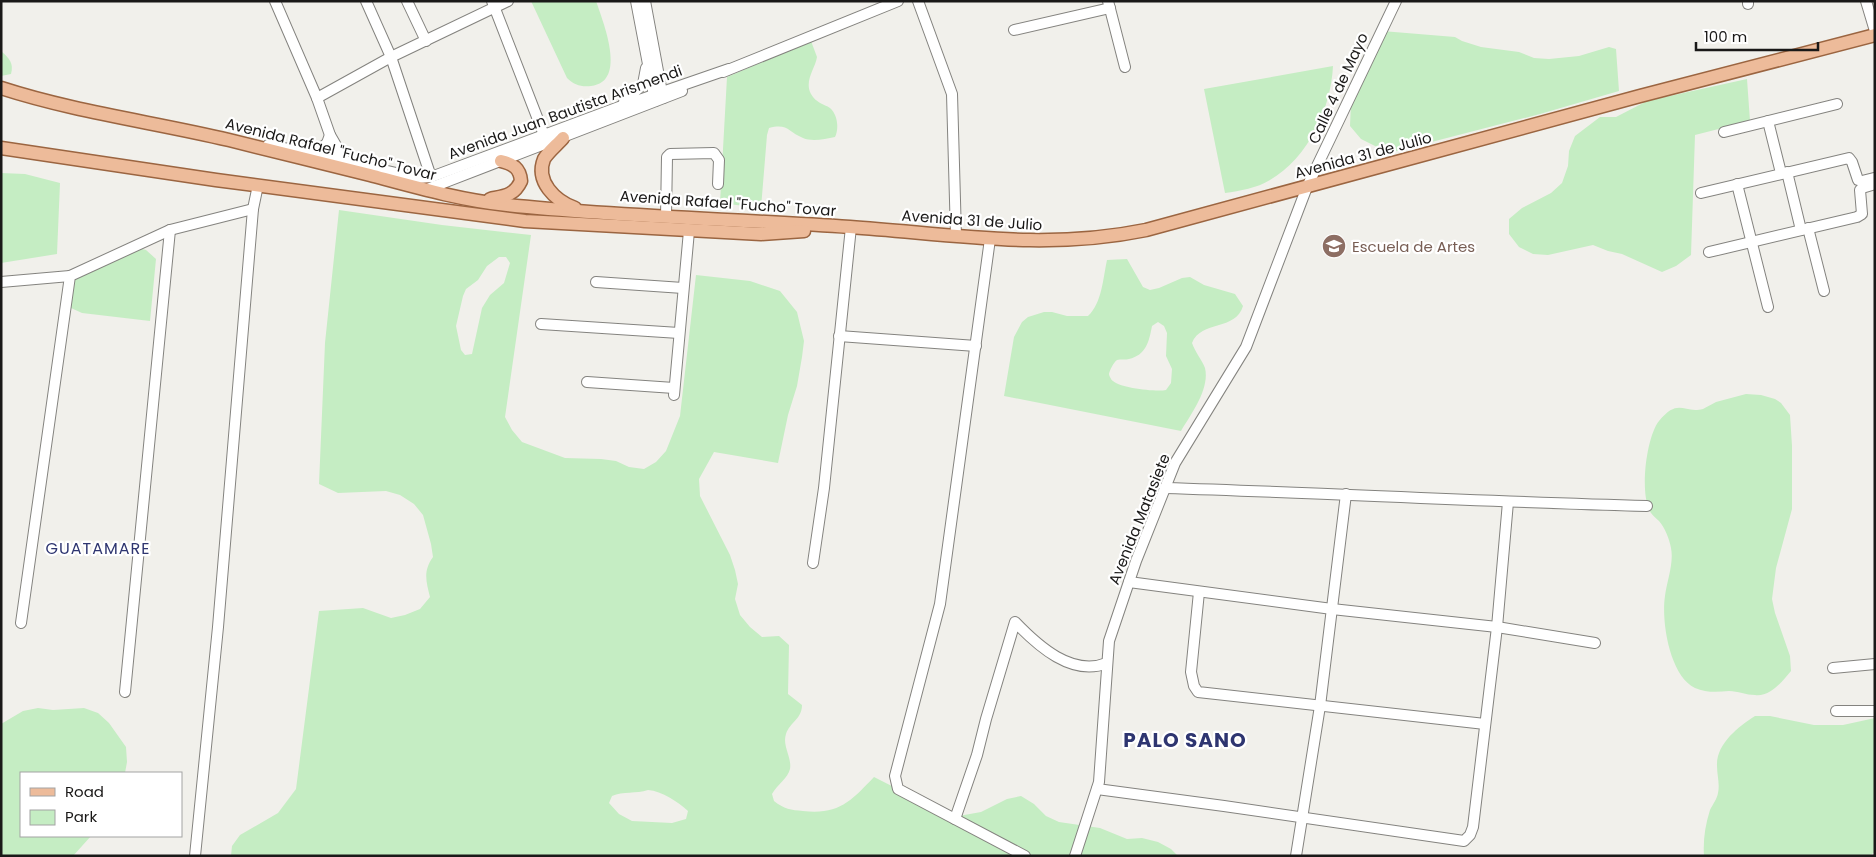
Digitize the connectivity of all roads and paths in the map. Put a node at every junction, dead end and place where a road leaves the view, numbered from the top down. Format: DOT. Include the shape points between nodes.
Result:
graph roads {
  1 [pos="275,1"];
  2 [pos="366,1"];
  3 [pos="407,1"];
  4 [pos="508,1"];
  5 [pos="636,1"];
  6 [pos="645,1"];
  7 [pos="898,1"];
  8 [pos="918,1"];
  9 [pos="1396,1"];
  10 [pos="1866,1"];
  11 [pos="494,5"];
  12 [pos="1109,5"];
  13 [pos="1014,30"];
  14 [pos="1875,31"];
  15 [pos="1875,35"];
  16 [pos="426,40"];
  17 [pos="392,58"];
  18 [pos="647,59"];
  19 [pos="1125,67"];
  20 [pos="728,69"];
  21 [pos="657,72"];
  22 [pos="687,83"];
  23 [pos="1,90"];
  24 [pos="658,97"];
  25 [pos="317,98"];
  26 [pos="1837,104"];
  27 [pos="619,107"];
  28 [pos="1768,121"];
  29 [pos="1724,132"];
  30 [pos="544,135"];
  31 [pos="330,136"];
  32 [pos="563,138"];
  33 [pos="235,142"];
  34 [pos="1,148"];
  35 [pos="314,154"];
  36 [pos="345,161"];
  37 [pos="501,161"];
  38 [pos="1784,173"];
  39 [pos="1875,177"];
  40 [pos="431,178"];
  41 [pos="718,184"];
  42 [pos="1737,184"];
  43 [pos="1875,184"];
  44 [pos="258,185"];
  45 [pos="1307,187"];
  46 [pos="424,190"];
  47 [pos="1701,192"];
  48 [pos="478,201"];
  49 [pos="386,202"];
  50 [pos="253,209"];
  51 [pos="584,211"];
  52 [pos="666,216"];
  53 [pos="851,227"];
  54 [pos="1804,229"];
  55 [pos="170,230"];
  56 [pos="688,230"];
  57 [pos="956,236"];
  58 [pos="990,239"];
  59 [pos="1752,242"];
  60 [pos="1709,252"];
  61 [pos="70,276"];
  62 [pos="1,282"];
  63 [pos="596,282"];
  64 [pos="684,288"];
  65 [pos="1824,291"];
  66 [pos="1768,307"];
  67 [pos="540,324"];
  68 [pos="680,333"];
  69 [pos="839,336"];
  70 [pos="976,346"];
  71 [pos="587,382"];
  72 [pos="1165,488"];
  73 [pos="1346,494"];
  74 [pos="1508,502"];
  75 [pos="1648,506"];
  76 [pos="813,563"];
  77 [pos="1129,582"];
  78 [pos="1199,592"];
  79 [pos="1332,609"];
  80 [pos="21,622"];
  81 [pos="1497,628"];
  82 [pos="1595,643"];
  83 [pos="1107,663"];
  84 [pos="1875,664"];
  85 [pos="1833,668"];
  86 [pos="124,692"];
  87 [pos="1320,706"];
  88 [pos="1875,710"];
  89 [pos="1836,711"];
  90 [pos="1485,724"];
  91 [pos="1097,789"];
  92 [pos="1303,817"];
  93 [pos="955,819"];
  94 [pos="194,856"];
  95 [pos="1025,856"];
  96 [pos="1075,856"];
  97 [pos="1296,856"];
  1 -- 25 [label="street"];
  2 -- 17 [label="street"];
  3 -- 16 [label="street"];
  4 -- 11 [label="street"];
  5 -- 18 [label="street"];
  6 -- 21 [label="street"];
  7 -- 20 [label="street, Avenida Juan Bautista Arismendi"];
  8 -- 57 [label="street" via="952,94"];
  9 -- 45 [label="street, Calle 4 de Mayo"];
  10 -- 14 [label="street"];
  11 -- 16 [label="street"];
  11 -- 30 [label="street"];
  12 -- 13 [label="street"];
  12 -- 19 [label="street"];
  15 -- 45 [label="main road, Avenida 31 de Julio"];
  16 -- 17 [label="street"];
  17 -- 25 [label="street"];
  17 -- 40 [label="street"];
  18 -- 24 [label="street"];
  18 -- 27 [label="street" via="643,84"];
  20 -- 22 [label="street, Avenida Juan Bautista Arismendi"];
  20 -- 24 [label="street, Avenida Juan Bautista Arismendi" via="689,89"];
  21 -- 22 [label="street" via="672,84"];
  21 -- 24 [label="street"];
  22 -- 24 [label="street, Avenida Juan Bautista Arismendi"];
  23 -- 33 [label="main road, Avenida Rafael \"Fucho\" Tovar"];
  24 -- 27 [label="street, Avenida Juan Bautista Arismendi"];
  24 -- 32 [label="street, Avenida Juan Bautista Arismendi"];
  25 -- 31 [label="street"];
  26 -- 28 [label="street"];
  27 -- 30 [label="street, Avenida Juan Bautista Arismendi"];
  28 -- 29 [label="street"];
  28 -- 38 [label="street"];
  30 -- 40 [label="street, Avenida Juan Bautista Arismendi"];
  31 -- 35 [label="street"];
  31 -- 36 [label="street"];
  32 -- 37 [label="street, Avenida Juan Bautista Arismendi"];
  32 -- 51 [label="main road" via="545,158 541,172 547,188 558,199"];
  33 -- 35 [label="street, Avenida Juan Bautista Arismendi" via="279,146"];
  33 -- 46 [label="main road, Avenida Rafael \"Fucho\" Tovar"];
  34 -- 44 [label="main road, Avenida Rafael \"Fucho\" Tovar"];
  35 -- 36 [label="street, Avenida Juan Bautista Arismendi"];
  36 -- 40 [label="street, Avenida Juan Bautista Arismendi" via="418,178"];
  37 -- 46 [label="street, Avenida Juan Bautista Arismendi"];
  37 -- 48 [label="main road" via="517,168 521,181 509,195"];
  38 -- 39 [label="street" via="1848,158 1858,180"];
  38 -- 42 [label="street"];
  38 -- 54 [label="street"];
  41 -- 52 [label="street" via="719,160 714,153 670,154 667,157"];
  42 -- 47 [label="street"];
  42 -- 59 [label="street"];
  43 -- 54 [label="street" via="1860,190 1862,214"];
  44 -- 49 [label="main road, Avenida Rafael \"Fucho\" Tovar"];
  44 -- 50 [label="street"];
  45 -- 58 [label="main road, Avenida 31 de Julio" via="1118,236 1047,241"];
  45 -- 72 [label="street, Avenida Matasiete" via="1246,347 1175,463"];
  46 -- 48 [label="main road, Avenida Rafael \"Fucho\" Tovar"];
  46 -- 49 [label="main road"];
  48 -- 51 [label="main road, Avenida Rafael \"Fucho\" Tovar"];
  49 -- 56 [label="main road, Avenida Rafael \"Fucho\" Tovar" via="525,221"];
  50 -- 55 [label="street"];
  50 -- 94 [label="street" via="218,626"];
  51 -- 52 [label="main road, Avenida Rafael \"Fucho\" Tovar"];
  52 -- 53 [label="main road, Avenida Rafael \"Fucho\" Tovar"];
  53 -- 56 [label="main road, Avenida Rafael \"Fucho\" Tovar" via="761,234"];
  53 -- 57 [label="main road, Avenida 31 de Julio"];
  53 -- 69 [label="street"];
  54 -- 59 [label="street"];
  54 -- 65 [label="street"];
  55 -- 61 [label="street"];
  55 -- 86 [label="street"];
  56 -- 64 [label="street"];
  57 -- 58 [label="main road, Avenida 31 de Julio"];
  58 -- 70 [label="street"];
  59 -- 60 [label="street"];
  59 -- 66 [label="street"];
  61 -- 62 [label="street"];
  61 -- 80 [label="street"];
  63 -- 64 [label="street"];
  64 -- 68 [label="street"];
  67 -- 68 [label="street"];
  68 -- 71 [label="street" via="674,391"];
  69 -- 70 [label="street"];
  69 -- 76 [label="street"];
  70 -- 93 [label="street" via="940,604 895,776 898,789"];
  72 -- 73 [label="street"];
  72 -- 77 [label="street, Avenida Matasiete"];
  73 -- 74 [label="street"];
  73 -- 79 [label="street"];
  74 -- 75 [label="street"];
  74 -- 81 [label="street"];
  77 -- 78 [label="street"];
  77 -- 83 [label="street, Avenida Matasiete" via="1109,641"];
  78 -- 79 [label="street"];
  78 -- 87 [label="street" via="1191,672 1198,692"];
  79 -- 81 [label="street"];
  79 -- 87 [label="street"];
  81 -- 82 [label="street"];
  81 -- 90 [label="street"];
  83 -- 91 [label="street, Avenida Matasiete"];
  83 -- 93 [label="street" via="1083,667 1063,661 1030,638 1015,622"];
  84 -- 85 [label="street"];
  87 -- 90 [label="street"];
  87 -- 92 [label="street"];
  88 -- 89 [label="street"];
  90 -- 92 [label="street" via="1473,827 1464,841"];
  91 -- 92 [label="street"];
  91 -- 96 [label="street, Avenida Matasiete"];
  92 -- 97 [label="street"];
  93 -- 95 [label="street"];
}
